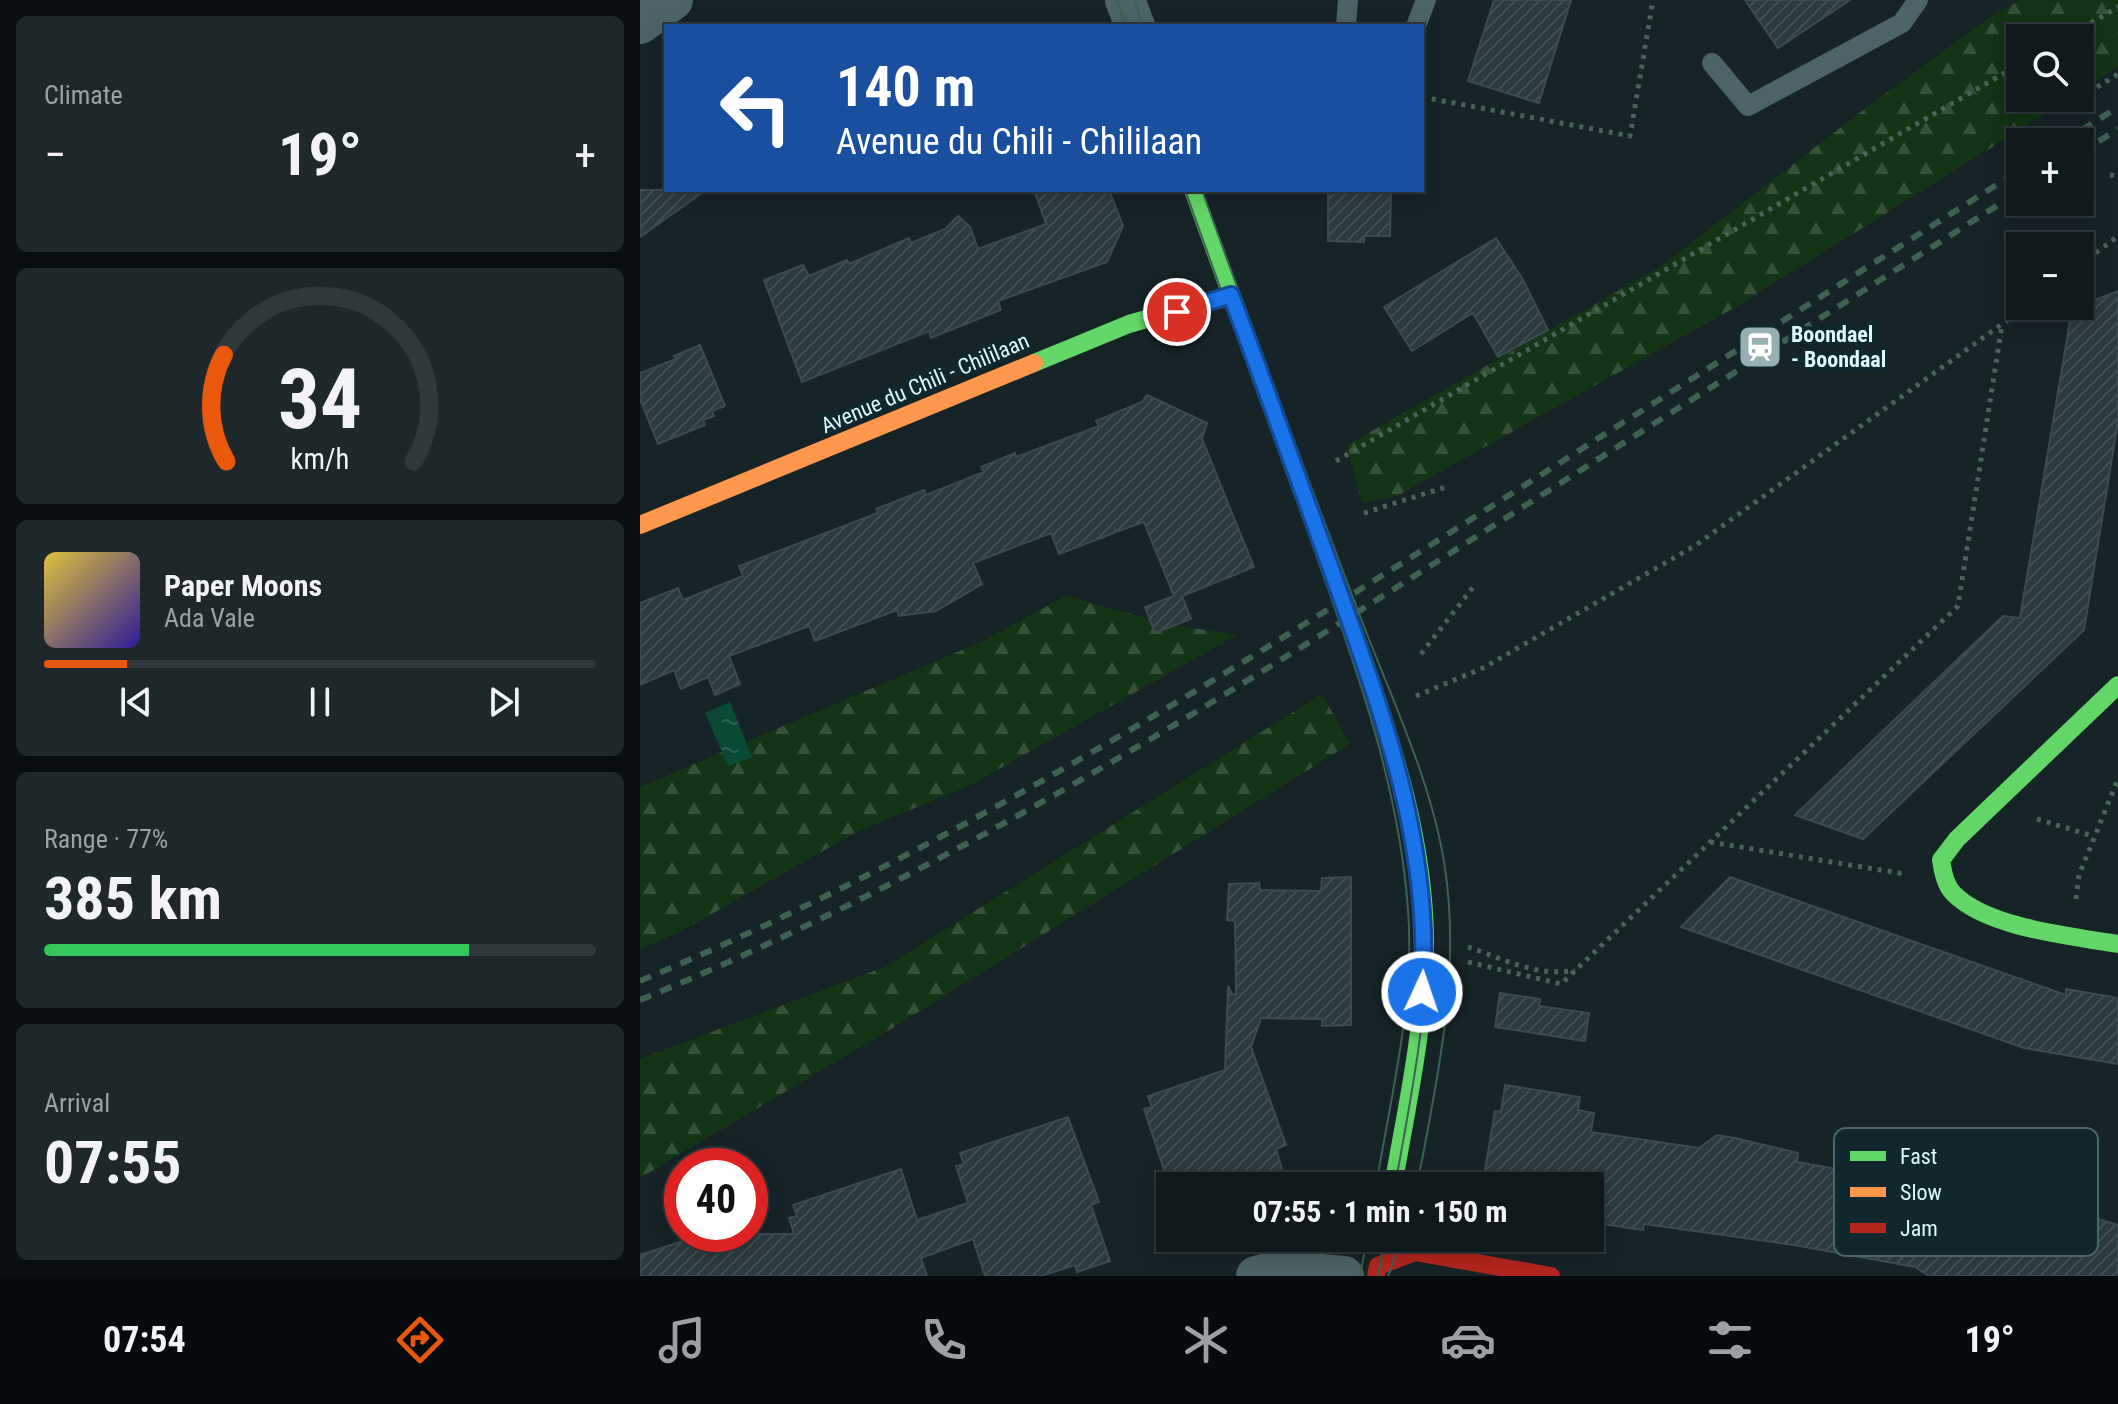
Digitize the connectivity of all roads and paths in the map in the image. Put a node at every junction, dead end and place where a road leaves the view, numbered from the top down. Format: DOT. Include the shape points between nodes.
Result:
graph roads {
  1 [pos="673,0"];
  2 [pos="1125,0"];
  3 [pos="1348,0"];
  4 [pos="1426,0"];
  5 [pos="1653,0"];
  6 [pos="1918,0"];
  7 [pos="2118,7"];
  8 [pos="640,24"];
  9 [pos="1134,24"];
  10 [pos="1346,24"];
  11 [pos="1417,24"];
  12 [pos="2089,24"];
  13 [pos="1712,63"];
  14 [pos="2006,72"];
  15 [pos="2118,74"];
  16 [pos="2097,87"];
  17 [pos="1424,97"];
  18 [pos="2110,175"];
  19 [pos="2118,176"];
  20 [pos="1194,192"];
  21 [pos="2118,236"];
  22 [pos="2094,254"];
  23 [pos="1231,295"];
  24 [pos="2009,320"];
  25 [pos="2002,325"];
  26 [pos="1336,461"];
  27 [pos="1446,487"];
  28 [pos="1364,513"];
  29 [pos="640,525"];
  30 [pos="1474,586"];
  31 [pos="1421,654"];
  32 [pos="2118,685"];
  33 [pos="1411,699"];
  34 [pos="2118,779"];
  35 [pos="2037,819"];
  36 [pos="2093,836"];
  37 [pos="1709,842"];
  38 [pos="1944,880"];
  39 [pos="2072,936"];
  40 [pos="2118,944"];
  41 [pos="1468,947"];
  42 [pos="1468,962"];
  43 [pos="1576,970"];
  44 [pos="1395,1172"];
  45 [pos="1366,1266"];
  46 [pos="1256,1276"];
  47 [pos="1551,1276"];
  1 -- 8 [label="street"];
  2 -- 9 [label="street"];
  3 -- 10 [label="lane"];
  4 -- 11 [label="lane"];
  5 -- 17 [label="path" via="1630,136"];
  6 -- 13 [label="lane" via="1902,23 1748,106"];
  7 -- 12 [label="path"];
  14 -- 26 [label="path"];
  15 -- 16 [label="path"];
  18 -- 19 [label="path"];
  20 -- 23 [label="street"];
  21 -- 22 [label="path"];
  23 -- 29 [label="street, Avenue du Chili - Chililaan" via="1129,324"];
  23 -- 44 [label="street, bridge" via="1364,661 1412,827 1424,920 1419,1036"];
  24 -- 25 [label="path"];
  25 -- 33 [label="path" via="1696,545 1495,662"];
  25 -- 37 [label="path" via="1958,606"];
  27 -- 28 [label="path"];
  30 -- 31 [label="path"];
  32 -- 38 [label="street" via="1957,839 1941,860"];
  34 -- 36 [label="path"];
  35 -- 36 [label="path"];
  36 -- 39 [label="path" via="2079,875"];
  37 -- 38 [label="path"];
  37 -- 43 [label="path"];
  38 -- 39 [label="street" via="1956,897 1982,910"];
  39 -- 40 [label="street"];
  41 -- 43 [label="path" via="1536,970"];
  42 -- 43 [label="path" via="1561,984"];
  45 -- 46 [label="street" via="1277,1270"];
  45 -- 47 [label="street" via="1415,1252"];
}
